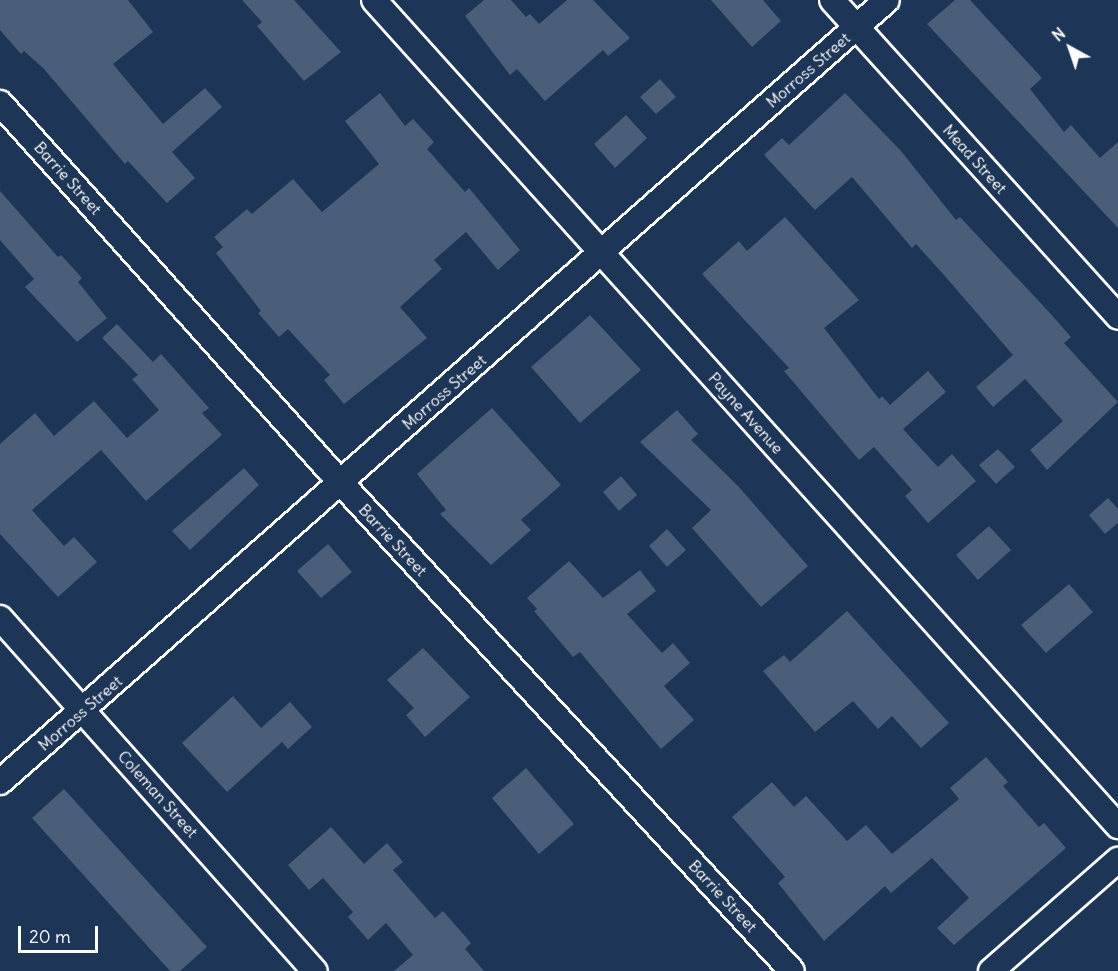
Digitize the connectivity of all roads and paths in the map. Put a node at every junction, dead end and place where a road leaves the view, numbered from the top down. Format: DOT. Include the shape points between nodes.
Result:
graph roads {
  1 [pos="374,0"];
  2 [pos="832,0"];
  3 [pos="887,0"];
  4 [pos="856,27"];
  5 [pos="0,102"];
  6 [pos="602,253"];
  7 [pos="1118,317"];
  8 [pos="341,483"];
  9 [pos="0,618"];
  10 [pos="83,710"];
  11 [pos="0,783"];
  12 [pos="1118,826"];
  13 [pos="1118,861"];
  14 [pos="315,971"];
  15 [pos="792,971"];
  16 [pos="991,971"];
  1 -- 6 [label="street, Payne Avenue"];
  2 -- 4 [label="street, Mead Street"];
  3 -- 4 [label="street, Morross Street"];
  4 -- 6 [label="street, Morross Street"];
  4 -- 7 [label="street, Mead Street"];
  5 -- 8 [label="street, Barrie Street"];
  6 -- 8 [label="street, Morross Street"];
  6 -- 12 [label="street, Payne Avenue"];
  8 -- 10 [label="street, Morross Street"];
  8 -- 15 [label="street, Barrie Street"];
  9 -- 10 [label="street, Coleman Street"];
  10 -- 11 [label="street, Morross Street"];
  10 -- 14 [label="street, Coleman Street"];
  13 -- 16 [label="street"];
}
